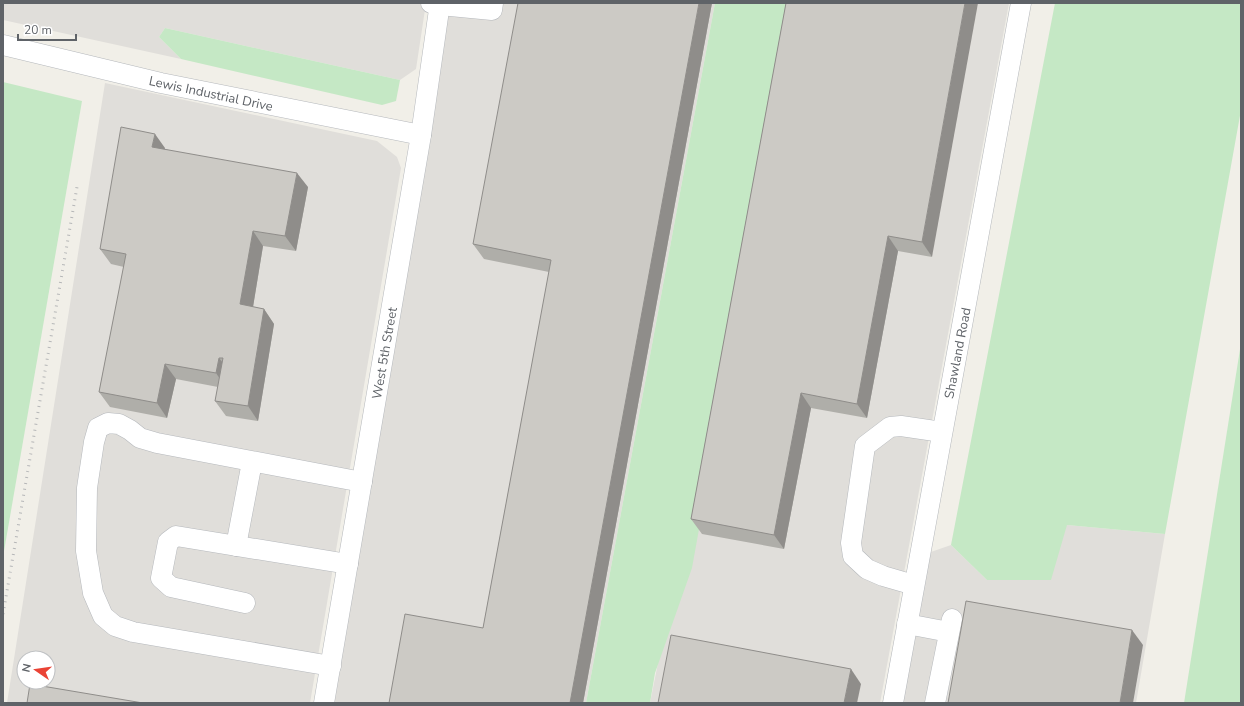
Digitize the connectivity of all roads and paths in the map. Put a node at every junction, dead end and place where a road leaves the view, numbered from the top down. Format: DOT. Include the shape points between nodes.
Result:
graph roads {
  1 [pos="493,3"];
  2 [pos="1021,3"];
  3 [pos="437,4"];
  4 [pos="3,45"];
  5 [pos="421,135"];
  6 [pos="942,432"];
  7 [pos="252,462"];
  8 [pos="362,482"];
  9 [pos="236,546"];
  10 [pos="348,564"];
  11 [pos="914,585"];
  12 [pos="245,603"];
  13 [pos="907,624"];
  14 [pos="331,666"];
  15 [pos="324,703"];
  16 [pos="893,703"];
  17 [pos="936,703"];
  1 -- 3 [label="street" via="492,10"];
  2 -- 6 [label="street, Shawland Road"];
  3 -- 5 [label="street, West 5th Street"];
  4 -- 5 [label="street, Lewis Industrial Drive" via="161,83"];
  5 -- 8 [label="street, West 5th Street"];
  6 -- 11 [label="street, Shawland Road"];
  6 -- 11 [label="street" via="901,426 890,427 865,446 851,543 853,556 867,569"];
  7 -- 8 [label="street"];
  7 -- 9 [label="street"];
  7 -- 14 [label="street" via="157,443 140,438 119,424 108,423 98,428 87,488 86,551 93,593 103,616 115,626 133,632"];
  8 -- 10 [label="street, West 5th Street"];
  9 -- 10 [label="street"];
  9 -- 12 [label="street" via="176,536 168,542 160,578 171,587"];
  10 -- 14 [label="street, West 5th Street"];
  11 -- 13 [label="street, Shawland Road"];
  13 -- 16 [label="street, Shawland Road"];
  13 -- 17 [label="street" via="950,626"];
  14 -- 15 [label="street, West 5th Street"];
}
